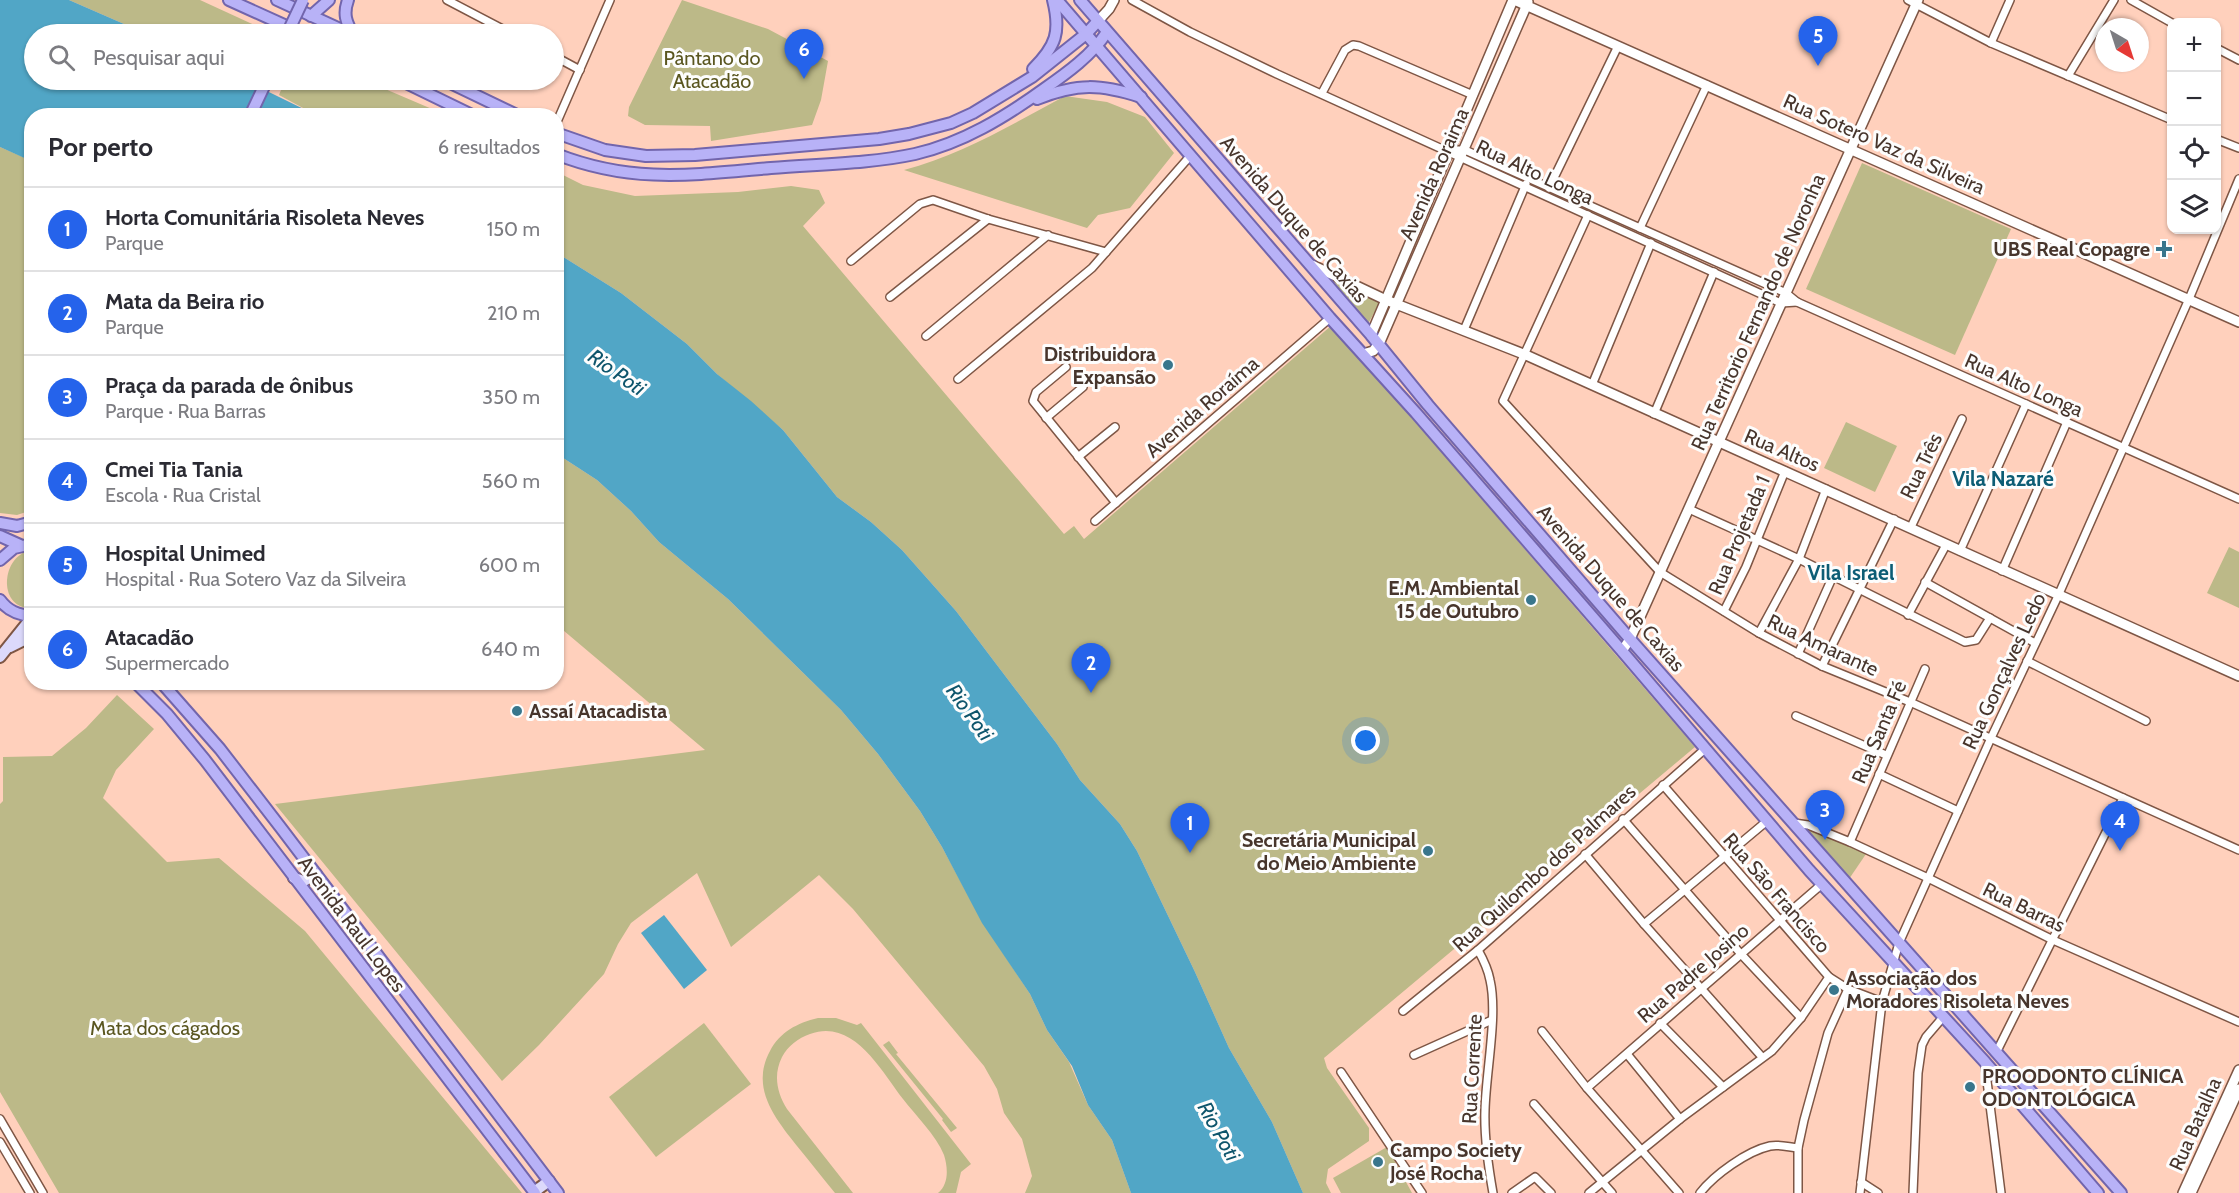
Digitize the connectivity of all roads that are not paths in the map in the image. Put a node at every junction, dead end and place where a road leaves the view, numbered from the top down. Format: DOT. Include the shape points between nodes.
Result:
graph roads {
  1 [pos="229,0"];
  2 [pos="277,0"];
  3 [pos="295,0"];
  4 [pos="303,0"];
  5 [pos="329,0"];
  6 [pos="348,0"];
  7 [pos="447,0"];
  8 [pos="610,0"];
  9 [pos="1053,0"];
  10 [pos="1057,0"];
  11 [pos="1080,0"];
  12 [pos="1114,0"];
  13 [pos="1132,0"];
  14 [pos="1514,0"];
  15 [pos="2010,0"];
  16 [pos="2114,0"];
  17 [pos="2131,0"];
  18 [pos="1914,1"];
  19 [pos="1528,3"];
  20 [pos="1109,9"];
  21 [pos="311,16"];
  22 [pos="2167,19"];
  23 [pos="1098,21"];
  24 [pos="282,24"];
  25 [pos="284,24"];
  26 [pos="292,24"];
  27 [pos="329,24"];
  28 [pos="347,24"];
  29 [pos="493,24"];
  30 [pos="1107,32"];
  31 [pos="1086,34"];
  32 [pos="1991,43"];
  33 [pos="1618,46"];
  34 [pos="1097,47"];
  35 [pos="2221,50"];
  36 [pos="2239,60"];
  37 [pos="564,61"];
  38 [pos="580,70"];
  39 [pos="2068,76"];
  40 [pos="1707,86"];
  41 [pos="254,90"];
  42 [pos="262,90"];
  43 [pos="421,90"];
  44 [pos="465,90"];
  45 [pos="1014,90"];
  46 [pos="1322,93"];
  47 [pos="1473,95"];
  48 [pos="1141,97"];
  49 [pos="1023,104"];
  50 [pos="246,108"];
  51 [pos="254,108"];
  52 [pos="458,108"];
  53 [pos="502,108"];
  54 [pos="563,108"];
  55 [pos="2167,118"];
  56 [pos="564,136"];
  57 [pos="2221,141"];
  58 [pos="2239,148"];
  59 [pos="1851,149"];
  60 [pos="1448,150"];
  61 [pos="1463,153"];
  62 [pos="1191,154"];
  63 [pos="564,157"];
  64 [pos="2239,179"];
  65 [pos="1527,182"];
  66 [pos="1549,188"];
  67 [pos="1588,215"];
  68 [pos="988,219"];
  69 [pos="1640,228"];
  70 [pos="1048,235"];
  71 [pos="1651,243"];
  72 [pos="1106,252"];
  73 [pos="851,261"];
  74 [pos="1308,263"];
  75 [pos="1714,272"];
  76 [pos="1786,293"];
  77 [pos="890,297"];
  78 [pos="2189,299"];
  79 [pos="1386,300"];
  80 [pos="1797,302"];
  81 [pos="1396,303"];
  82 [pos="1781,303"];
  83 [pos="1330,318"];
  84 [pos="2239,322"];
  85 [pos="1464,330"];
  86 [pos="1371,335"];
  87 [pos="926,336"];
  88 [pos="1378,344"];
  89 [pos="1362,354"];
  90 [pos="1526,355"];
  91 [pos="1066,367"];
  92 [pos="958,379"];
  93 [pos="1592,386"];
  94 [pos="1083,387"];
  95 [pos="2026,404"];
  96 [pos="1654,414"];
  97 [pos="1046,418"];
  98 [pos="1962,419"];
  99 [pos="2067,422"];
  100 [pos="1115,427"];
  101 [pos="1719,443"];
  102 [pos="2123,447"];
  103 [pos="1078,457"];
  104 [pos="1785,471"];
  105 [pos="1826,489"];
  106 [pos="2239,499"];
  107 [pos="1116,503"];
  108 [pos="1689,509"];
  109 [pos="1894,519"];
  110 [pos="1095,521"];
  111 [pos="0,523"];
  112 [pos="24,524"];
  113 [pos="1911,526"];
  114 [pos="0,536"];
  115 [pos="1758,540"];
  116 [pos="24,542"];
  117 [pos="24,544"];
  118 [pos="1946,545"];
  119 [pos="1960,551"];
  120 [pos="1799,559"];
  121 [pos="0,560"];
  122 [pos="2002,571"];
  123 [pos="1660,572"];
  124 [pos="1833,576"];
  125 [pos="1925,582"];
  126 [pos="1860,589"];
  127 [pos="2058,596"];
  128 [pos="0,600"];
  129 [pos="1724,611"];
  130 [pos="24,615"];
  131 [pos="1908,615"];
  132 [pos="1990,618"];
  133 [pos="24,626"];
  134 [pos="1759,633"];
  135 [pos="1630,639"];
  136 [pos="24,640"];
  137 [pos="2035,644"];
  138 [pos="1622,651"];
  139 [pos="3,652"];
  140 [pos="1798,654"];
  141 [pos="2027,661"];
  142 [pos="1822,666"];
  143 [pos="1925,669"];
  144 [pos="2239,676"];
  145 [pos="143,690"];
  146 [pos="168,690"];
  147 [pos="1910,702"];
  148 [pos="1796,716"];
  149 [pos="2146,721"];
  150 [pos="1991,738"];
  151 [pos="1705,749"];
  152 [pos="1886,755"];
  153 [pos="1879,774"];
  154 [pos="1663,785"];
  155 [pos="2123,798"];
  156 [pos="1958,811"];
  157 [pos="1623,819"];
  158 [pos="1767,821"];
  159 [pos="1794,823"];
  160 [pos="1850,842"];
  161 [pos="2239,850"];
  162 [pos="1585,854"];
  163 [pos="1723,857"];
  164 [pos="316,874"];
  165 [pos="294,878"];
  166 [pos="1928,878"];
  167 [pos="1822,884"];
  168 [pos="1685,890"];
  169 [pos="1779,920"];
  170 [pos="1644,924"];
  171 [pos="2052,940"];
  172 [pos="1899,942"];
  173 [pos="1478,950"];
  174 [pos="1740,953"];
  175 [pos="1893,961"];
  176 [pos="1829,977"];
  177 [pos="1701,987"];
  178 [pos="1848,989"];
  179 [pos="1882,1002"];
  180 [pos="1403,1011"];
  181 [pos="1944,1016"];
  182 [pos="1801,1018"];
  183 [pos="1492,1020"];
  184 [pos="2239,1022"];
  185 [pos="1660,1023"];
  186 [pos="1542,1031"];
  187 [pos="1996,1053"];
  188 [pos="1627,1054"];
  189 [pos="1414,1055"];
  190 [pos="1762,1057"];
  191 [pos="1985,1062"];
  192 [pos="2239,1070"];
  193 [pos="1341,1072"];
  194 [pos="1724,1087"];
  195 [pos="1587,1088"];
  196 [pos="2239,1089"];
  197 [pos="1534,1104"];
  198 [pos="0,1119"];
  199 [pos="1680,1119"];
  200 [pos="0,1142"];
  201 [pos="1798,1148"];
  202 [pos="1642,1150"];
  203 [pos="549,1181"];
  204 [pos="1602,1182"];
  205 [pos="1861,1182"];
  206 [pos="535,1192"];
  207 [pos="30,1193"];
  208 [pos="43,1193"];
  209 [pos="558,1193"];
  210 [pos="1422,1193"];
  211 [pos="1493,1193"];
  212 [pos="1512,1193"];
  213 [pos="1551,1193"];
  214 [pos="1589,1193"];
  215 [pos="1612,1193"];
  216 [pos="1679,1193"];
  217 [pos="1700,1193"];
  218 [pos="1798,1193"];
  219 [pos="1860,1193"];
  220 [pos="1878,1193"];
  221 [pos="1913,1193"];
  222 [pos="2001,1193"];
  223 [pos="2098,1193"];
  224 [pos="2121,1193"];
  225 [pos="2184,1193"];
  226 [pos="2191,1193"];
  1 -- 24 [label="main road"];
  2 -- 21 [label="main road"];
  3 -- 25 [label="main road"];
  4 -- 26 [label="main road, bridge"];
  5 -- 21 [label="main road"];
  6 -- 28 [label="main road"];
  7 -- 29 [label="street"];
  8 -- 38 [label="street"];
  9 -- 45 [label="main road" via="1057,15 1052,48"];
  10 -- 31 [label="main road, Avenida Duque de Caxias"];
  11 -- 23 [label="main road, Avenida Duque de Caxias"];
  12 -- 20 [label="street"];
  13 -- 46 [label="street, Rua Alto Longa" via="1190,32"];
  14 -- 19 [label="street, Rua Sotero Vaz da Silveira"];
  14 -- 47 [label="street, Avenida Roraima"];
  15 -- 32 [label="street"];
  16 -- 39 [label="street"];
  17 -- 22 [label="street"];
  18 -- 32 [label="street"];
  18 -- 59 [label="street, Rua Territorio Fernando de Noronha"];
  19 -- 33 [label="street, Rua Sotero Vaz da Silveira"];
  19 -- 61 [label="street, Avenida Roraima"];
  20 -- 23 [label="street"];
  20 -- 30 [label="street"];
  21 -- 27 [label="main road"];
  23 -- 30 [label="main road, Avenida Duque de Caxias"];
  23 -- 31 [label="main road"];
  30 -- 34 [label="main road"];
  30 -- 74 [label="main road, Avenida Duque de Caxias"];
  31 -- 34 [label="main road, Avenida Duque de Caxias"];
  31 -- 45 [label="main road"];
  32 -- 39 [label="street"];
  33 -- 40 [label="street, Rua Sotero Vaz da Silveira"];
  33 -- 66 [label="street"];
  34 -- 48 [label="main road, Avenida Duque de Caxias"];
  34 -- 49 [label="main road"];
  35 -- 36 [label="street"];
  37 -- 38 [label="street"];
  38 -- 54 [label="street"];
  39 -- 55 [label="street"];
  40 -- 59 [label="street, Rua Sotero Vaz da Silveira"];
  40 -- 69 [label="street"];
  41 -- 50 [label="main road"];
  42 -- 51 [label="main road"];
  43 -- 52 [label="main road"];
  44 -- 53 [label="main road"];
  45 -- 56 [label="main road" via="951,123 879,139 646,156 605,150"];
  46 -- 47 [label="street" via="1345,50 1353,45"];
  46 -- 60 [label="street, Rua Alto Longa"];
  47 -- 60 [label="street, Avenida Roraima"];
  48 -- 49 [label="main road" via="1114,89 1084,87"];
  48 -- 62 [label="main road, Avenida Duque de Caxias"];
  49 -- 63 [label="main road" via="983,128 916,153 832,164 696,176 641,175"];
  57 -- 58 [label="street"];
  59 -- 76 [label="street, Rua Territorio Fernando de Noronha"];
  59 -- 78 [label="street, Rua Sotero Vaz da Silveira"];
  60 -- 61 [label="street"];
  60 -- 79 [label="street, Avenida Roraima"];
  61 -- 65 [label="street, Rua Alto Longa"];
  61 -- 81 [label="street, Avenida Roraima"];
  62 -- 72 [label="street"];
  62 -- 83 [label="main road, Avenida Duque de Caxias"];
  64 -- 78 [label="street, Rua Gonçalves Ledo"];
  65 -- 66 [label="street, Rua Alto Longa"];
  65 -- 67 [label="street, Rua Alto Longa"];
  65 -- 85 [label="street"];
  66 -- 69 [label="street, Rua Alto Longa"];
  67 -- 71 [label="street, Rua Alto Longa"];
  67 -- 90 [label="street"];
  68 -- 70 [label="street"];
  68 -- 73 [label="street" via="926,201"];
  68 -- 77 [label="street"];
  69 -- 76 [label="street, Rua Alto Longa"];
  70 -- 72 [label="street"];
  70 -- 87 [label="street"];
  71 -- 75 [label="street, Rua Alto Longa"];
  71 -- 93 [label="street"];
  72 -- 92 [label="street" via="1084,276"];
  74 -- 79 [label="street, Rua Altos"];
  74 -- 86 [label="main road, Avenida Duque de Caxias"];
  75 -- 82 [label="street, Rua Alto Longa"];
  75 -- 96 [label="street"];
  76 -- 80 [label="street, Rua Alto Longa"];
  76 -- 82 [label="street, Rua Territorio Fernando de Noronha"];
  78 -- 84 [label="street, Rua Sotero Vaz da Silveira"];
  78 -- 102 [label="street, Rua Gonçalves Ledo"];
  79 -- 81 [label="street, Rua Altos"];
  79 -- 86 [label="street, Avenida Roraima"];
  80 -- 82 [label="street, Rua Alto Longa"];
  80 -- 95 [label="street, Rua Alto Longa"];
  81 -- 85 [label="street, Rua Altos"];
  81 -- 88 [label="street, Avenida Roraima"];
  82 -- 101 [label="street, Rua Territorio Fernando de Noronha"];
  83 -- 89 [label="main road, Avenida Duque de Caxias"];
  83 -- 107 [label="street, Avenida Roraíma"];
  85 -- 90 [label="street, Rua Altos"];
  86 -- 88 [label="main road, Avenida Duque de Caxias"];
  88 -- 89 [label="street" via="1373,351"];
  88 -- 135 [label="main road, Avenida Duque de Caxias"];
  89 -- 138 [label="main road, Avenida Duque de Caxias"];
  90 -- 93 [label="street, Rua Altos"];
  90 -- 123 [label="street, Rua Amarante" via="1503,397 1504,404"];
  91 -- 97 [label="street" via="1035,394 1034,402"];
  93 -- 96 [label="street, Rua Altos"];
  94 -- 97 [label="street"];
  95 -- 99 [label="street, Rua Alto Longa"];
  95 -- 119 [label="street"];
  96 -- 101 [label="street, Rua Altos"];
  97 -- 103 [label="street"];
  98 -- 113 [label="street, Rua Três"];
  99 -- 102 [label="street, Rua Alto Longa"];
  99 -- 122 [label="street"];
  100 -- 103 [label="street"];
  101 -- 104 [label="street, Rua Altos"];
  101 -- 108 [label="street, Rua Territorio Fernando de Noronha"];
  102 -- 106 [label="street, Rua Alto Longa"];
  102 -- 127 [label="street, Rua Gonçalves Ledo"];
  103 -- 107 [label="street"];
  104 -- 105 [label="street, Rua Altos"];
  104 -- 115 [label="street, Rua Projetada 1"];
  105 -- 109 [label="street, Rua Altos"];
  105 -- 120 [label="street"];
  107 -- 110 [label="street, Avenida Roraíma"];
  108 -- 115 [label="street"];
  108 -- 123 [label="street, Rua Territorio Fernando de Noronha"];
  109 -- 113 [label="street, Rua Altos"];
  109 -- 126 [label="street"];
  111 -- 112 [label="main road"];
  113 -- 118 [label="street, Rua Altos"];
  114 -- 116 [label="main road"];
  115 -- 120 [label="street"];
  115 -- 129 [label="street, Rua Projetada 1"];
  117 -- 121 [label="main road"];
  118 -- 119 [label="street, Rua Altos"];
  118 -- 125 [label="street"];
  119 -- 122 [label="street, Rua Altos"];
  120 -- 124 [label="street"];
  120 -- 134 [label="street"];
  122 -- 127 [label="street, Rua Altos"];
  123 -- 129 [label="street, Rua Amarante"];
  123 -- 135 [label="street, Rua Territorio Fernando de Noronha"];
  124 -- 126 [label="street"];
  124 -- 140 [label="street"];
  125 -- 131 [label="street"];
  125 -- 132 [label="street"];
  126 -- 131 [label="street"];
  126 -- 142 [label="street"];
  127 -- 137 [label="street, Rua Gonçalves Ledo"];
  127 -- 144 [label="street, Rua Altos"];
  128 -- 130 [label="main road" via="11,611"];
  129 -- 134 [label="street, Rua Amarante"];
  131 -- 132 [label="street" via="1965,642 1976,640"];
  132 -- 137 [label="street"];
  133 -- 139 [label="main road"];
  134 -- 140 [label="street, Rua Amarante"];
  135 -- 138 [label="street, Rua Territorio Fernando de Noronha"];
  135 -- 159 [label="main road, Avenida Duque de Caxias"];
  136 -- 139 [label="main road"];
  137 -- 141 [label="street, Rua Gonçalves Ledo"];
  138 -- 151 [label="main road, Avenida Duque de Caxias"];
  140 -- 142 [label="street, Rua Amarante"];
  141 -- 149 [label="street"];
  141 -- 150 [label="street, Rua Gonçalves Ledo"];
  142 -- 147 [label="street, Rua Amarante"];
  143 -- 147 [label="street, Rua Santa Fé"];
  145 -- 165 [label="main road, Avenida Raul Lopes" via="187,737"];
  146 -- 164 [label="main road, Avenida Raul Lopes"];
  147 -- 150 [label="street, Rua Amarante"];
  147 -- 152 [label="street, Rua Santa Fé"];
  148 -- 152 [label="street"];
  150 -- 155 [label="street, Rua Amarante"];
  150 -- 156 [label="street, Rua Gonçalves Ledo"];
  151 -- 154 [label="street, Rua Quilombo dos Palmares"];
  151 -- 158 [label="main road, Avenida Duque de Caxias"];
  152 -- 153 [label="street, Rua Santa Fé"];
  153 -- 156 [label="street"];
  153 -- 160 [label="street, Rua Santa Fé"];
  154 -- 157 [label="street, Rua Quilombo dos Palmares"];
  154 -- 163 [label="street, Rua São Francisco"];
  155 -- 161 [label="street, Rua Amarante"];
  155 -- 171 [label="street"];
  156 -- 166 [label="street, Rua Gonçalves Ledo"];
  157 -- 162 [label="street, Rua Quilombo dos Palmares"];
  157 -- 168 [label="street"];
  158 -- 163 [label="street"];
  158 -- 167 [label="main road, Avenida Duque de Caxias"];
  159 -- 160 [label="street, Rua Barras"];
  159 -- 172 [label="main road, Avenida Duque de Caxias"];
  160 -- 166 [label="street, Rua Barras"];
  162 -- 170 [label="street"];
  162 -- 173 [label="street, Rua Quilombo dos Palmares"];
  163 -- 168 [label="street"];
  163 -- 169 [label="street, Rua São Francisco"];
  164 -- 165 [label="main road" via="304,881"];
  164 -- 203 [label="main road, Avenida Raul Lopes"];
  165 -- 206 [label="main road, Avenida Raul Lopes"];
  166 -- 171 [label="street, Rua Barras"];
  166 -- 172 [label="street, Rua Gonçalves Ledo"];
  167 -- 169 [label="street, Rua Padre Josino"];
  167 -- 175 [label="main road, Avenida Duque de Caxias"];
  168 -- 170 [label="street"];
  168 -- 174 [label="street"];
  169 -- 174 [label="street, Rua Padre Josino"];
  169 -- 176 [label="street, Rua São Francisco"];
  170 -- 177 [label="street"];
  171 -- 184 [label="street, Rua Barras"];
  171 -- 187 [label="street"];
  172 -- 175 [label="street, Rua Gonçalves Ledo"];
  172 -- 187 [label="main road, Avenida Duque de Caxias"];
  173 -- 180 [label="street, Rua Quilombo dos Palmares"];
  173 -- 183 [label="street, Rua Corrente" via="1489,973"];
  174 -- 177 [label="street, Rua Padre Josino"];
  174 -- 182 [label="street"];
  175 -- 179 [label="street, Rua Gonçalves Ledo"];
  175 -- 181 [label="main road, Avenida Duque de Caxias"];
  176 -- 178 [label="street, Rua São Francisco"];
  176 -- 182 [label="street"];
  177 -- 185 [label="street, Rua Padre Josino"];
  177 -- 190 [label="street"];
  178 -- 179 [label="street, Rua São Francisco"];
  178 -- 201 [label="street" via="1825,1043"];
  179 -- 205 [label="street, Rua Gonçalves Ledo"];
  181 -- 191 [label="main road, Avenida Duque de Caxias"];
  181 -- 221 [label="street" via="1922,1045"];
  182 -- 190 [label="street" via="1781,1043"];
  183 -- 189 [label="street"];
  183 -- 211 [label="street, Rua Corrente" via="1485,1113"];
  185 -- 188 [label="street, Rua Padre Josino"];
  185 -- 194 [label="street"];
  186 -- 195 [label="street"];
  187 -- 224 [label="main road, Avenida Duque de Caxias"];
  188 -- 195 [label="street, Rua Padre Josino"];
  188 -- 199 [label="street"];
  190 -- 194 [label="street"];
  191 -- 222 [label="street"];
  191 -- 223 [label="main road, Avenida Duque de Caxias"];
  192 -- 225 [label="street, Rua Batalha"];
  193 -- 210 [label="street"];
  194 -- 199 [label="street"];
  195 -- 202 [label="street"];
  196 -- 226 [label="street, Rua Batalha"];
  197 -- 204 [label="street"];
  198 -- 208 [label="street"];
  199 -- 202 [label="street"];
  200 -- 207 [label="street"];
  201 -- 217 [label="street" via="1777,1145 1760,1149 1712,1179"];
  201 -- 218 [label="street"];
  202 -- 204 [label="street"];
  202 -- 216 [label="street"];
  203 -- 206 [label="main road"];
  203 -- 209 [label="main road, Avenida Raul Lopes"];
  204 -- 214 [label="street"];
  204 -- 215 [label="street"];
  205 -- 219 [label="street, Rua Gonçalves Ledo"];
  205 -- 220 [label="street"];
  212 -- 213 [label="street" via="1535,1177"];
}
